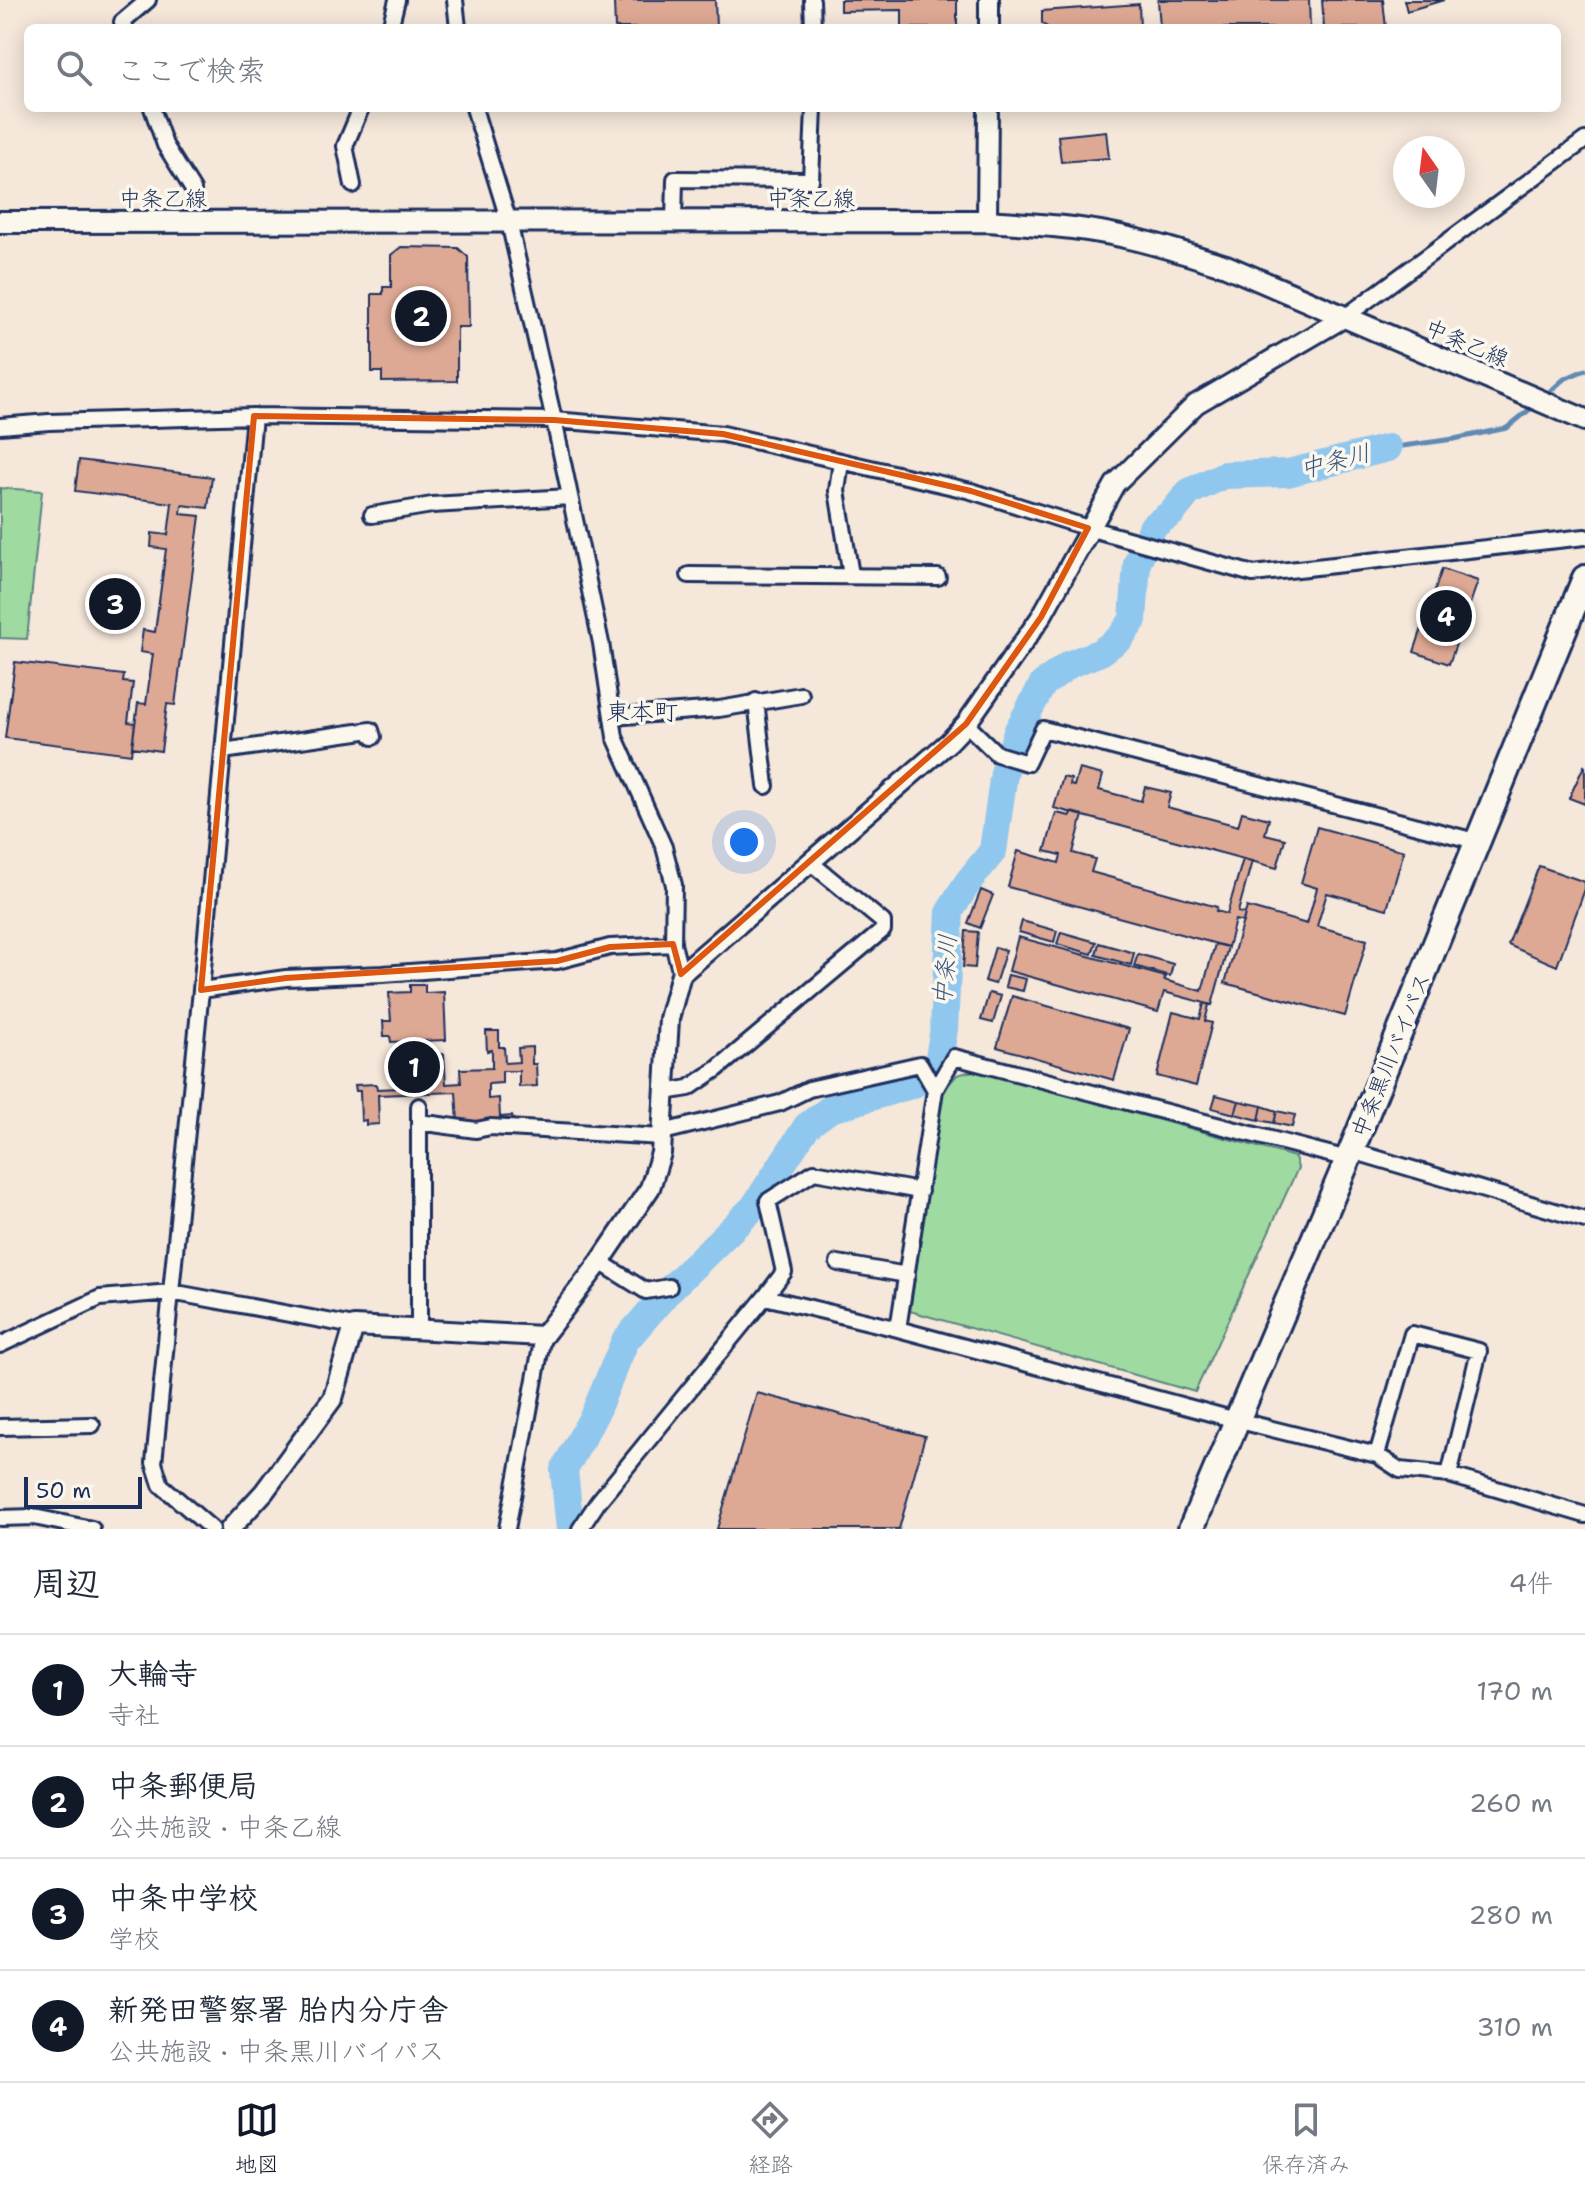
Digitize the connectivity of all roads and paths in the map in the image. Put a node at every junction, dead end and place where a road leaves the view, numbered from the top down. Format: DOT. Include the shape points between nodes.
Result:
graph roads {
  1 [pos="148,0"];
  2 [pos="397,0"];
  3 [pos="455,0"];
  4 [pos="812,0"];
  5 [pos="989,0"];
  6 [pos="123,24"];
  7 [pos="391,24"];
  8 [pos="458,24"];
  9 [pos="813,24"];
  10 [pos="989,24"];
  11 [pos="153,112"];
  12 [pos="359,112"];
  13 [pos="475,112"];
  14 [pos="814,112"];
  15 [pos="988,112"];
  16 [pos="1585,140"];
  17 [pos="353,185"];
  18 [pos="193,190"];
  19 [pos="987,221"];
  20 [pos="0,222"];
  21 [pos="509,222"];
  22 [pos="674,222"];
  23 [pos="1345,317"];
  24 [pos="254,416"];
  25 [pos="554,420"];
  26 [pos="1585,420"];
  27 [pos="0,426"];
  28 [pos="841,461"];
  29 [pos="570,497"];
  30 [pos="372,515"];
  31 [pos="1088,528"];
  32 [pos="1585,537"];
  33 [pos="689,575"];
  34 [pos="851,575"];
  35 [pos="938,577"];
  36 [pos="1585,578"];
  37 [pos="801,695"];
  38 [pos="756,701"];
  39 [pos="612,717"];
  40 [pos="966,724"];
  41 [pos="373,737"];
  42 [pos="223,751"];
  43 [pos="766,786"];
  44 [pos="1479,842"];
  45 [pos="810,862"];
  46 [pos="673,944"];
  47 [pos="681,974"];
  48 [pos="201,990"];
  49 [pos="935,1090"];
  50 [pos="665,1092"];
  51 [pos="419,1106"];
  52 [pos="419,1122"];
  53 [pos="662,1134"];
  54 [pos="1350,1155"];
  55 [pos="920,1191"];
  56 [pos="1585,1220"];
  57 [pos="600,1262"];
  58 [pos="838,1263"];
  59 [pos="907,1275"];
  60 [pos="669,1287"];
  61 [pos="171,1292"];
  62 [pos="765,1297"];
  63 [pos="354,1326"];
  64 [pos="898,1329"];
  65 [pos="419,1330"];
  66 [pos="543,1336"];
  67 [pos="0,1345"];
  68 [pos="1236,1420"];
  69 [pos="92,1425"];
  70 [pos="0,1427"];
  71 [pos="1377,1455"];
  72 [pos="1449,1475"];
  73 [pos="1585,1515"];
  74 [pos="0,1518"];
  75 [pos="1585,1522"];
  76 [pos="92,1529"];
  77 [pos="212,1529"];
  78 [pos="230,1529"];
  79 [pos="507,1529"];
  80 [pos="580,1529"];
  81 [pos="1191,1529"];
  82 [pos="1583,1529"];
  1 -- 6 [label="street"];
  2 -- 7 [label="street"];
  3 -- 8 [label="street"];
  4 -- 9 [label="street"];
  5 -- 10 [label="street"];
  11 -- 18 [label="street" via="165,145"];
  12 -- 17 [label="street" via="345,146"];
  13 -- 21 [label="street"];
  14 -- 22 [label="street" via="811,180 675,179"];
  15 -- 19 [label="street"];
  16 -- 23 [label="street"];
  19 -- 22 [label="main road, 中条乙線"];
  19 -- 23 [label="main road, 中条乙線" via="1110,233 1167,247"];
  20 -- 21 [label="main road, 中条乙線"];
  21 -- 22 [label="main road, 中条乙線"];
  21 -- 25 [label="street"];
  23 -- 26 [label="main road, 中条乙線"];
  23 -- 31 [label="street" via="1196,404 1115,484"];
  24 -- 25 [label="street"];
  24 -- 27 [label="street"];
  24 -- 42 [label="street"];
  25 -- 28 [label="street" via="723,434"];
  25 -- 29 [label="street"];
  28 -- 31 [label="street" via="971,491"];
  28 -- 34 [label="street" via="837,491"];
  29 -- 30 [label="street" via="432,505"];
  29 -- 39 [label="street"];
  31 -- 32 [label="street" via="1253,574"];
  31 -- 40 [label="street" via="1041,617"];
  33 -- 34 [label="street"];
  34 -- 35 [label="street"];
  36 -- 44 [label="highway, 中条黒川バイパス"];
  37 -- 38 [label="street"];
  38 -- 39 [label="street"];
  38 -- 43 [label="street"];
  39 -- 46 [label="street" via="615,737 664,847 674,885"];
  40 -- 44 [label="street" via="997,754 1027,763 1043,729"];
  40 -- 45 [label="street"];
  41 -- 42 [label="street" via="371,730"];
  42 -- 48 [label="street"];
  44 -- 54 [label="highway, 中条黒川バイパス"];
  45 -- 47 [label="street"];
  45 -- 50 [label="street" via="883,922 883,930 717,1069 689,1088"];
  46 -- 47 [label="street"];
  46 -- 48 [label="street" via="610,947 557,961 286,978"];
  47 -- 50 [label="street" via="669,1019"];
  48 -- 61 [label="street"];
  49 -- 53 [label="street" via="920,1064 809,1089 780,1103"];
  49 -- 54 [label="street" via="954,1057"];
  49 -- 55 [label="street"];
  50 -- 53 [label="street"];
  51 -- 52 [label="street"];
  52 -- 53 [label="street" via="476,1130"];
  52 -- 65 [label="street"];
  53 -- 57 [label="street" via="650,1188"];
  54 -- 56 [label="street"];
  54 -- 68 [label="highway, 中条黒川バイパス"];
  55 -- 59 [label="street"];
  55 -- 62 [label="street" via="814,1172 768,1201 784,1272"];
  57 -- 60 [label="street" via="646,1291"];
  57 -- 66 [label="street"];
  58 -- 59 [label="street"];
  59 -- 64 [label="street"];
  61 -- 63 [label="street"];
  61 -- 67 [label="street" via="100,1298"];
  61 -- 77 [label="street" via="154,1463 161,1485"];
  62 -- 64 [label="street"];
  62 -- 80 [label="street"];
  63 -- 65 [label="street"];
  63 -- 78 [label="street" via="333,1398"];
  64 -- 68 [label="street"];
  65 -- 66 [label="street"];
  66 -- 79 [label="street"];
  68 -- 71 [label="street"];
  68 -- 81 [label="highway, 中条黒川バイパス"];
  69 -- 70 [label="street"];
  71 -- 72 [label="street" via="1400,1470"];
  71 -- 72 [label="street" via="1412,1334 1479,1351"];
  72 -- 73 [label="street"];
  74 -- 76 [label="street" via="34,1517"];
  75 -- 82 [label="street"];
}
